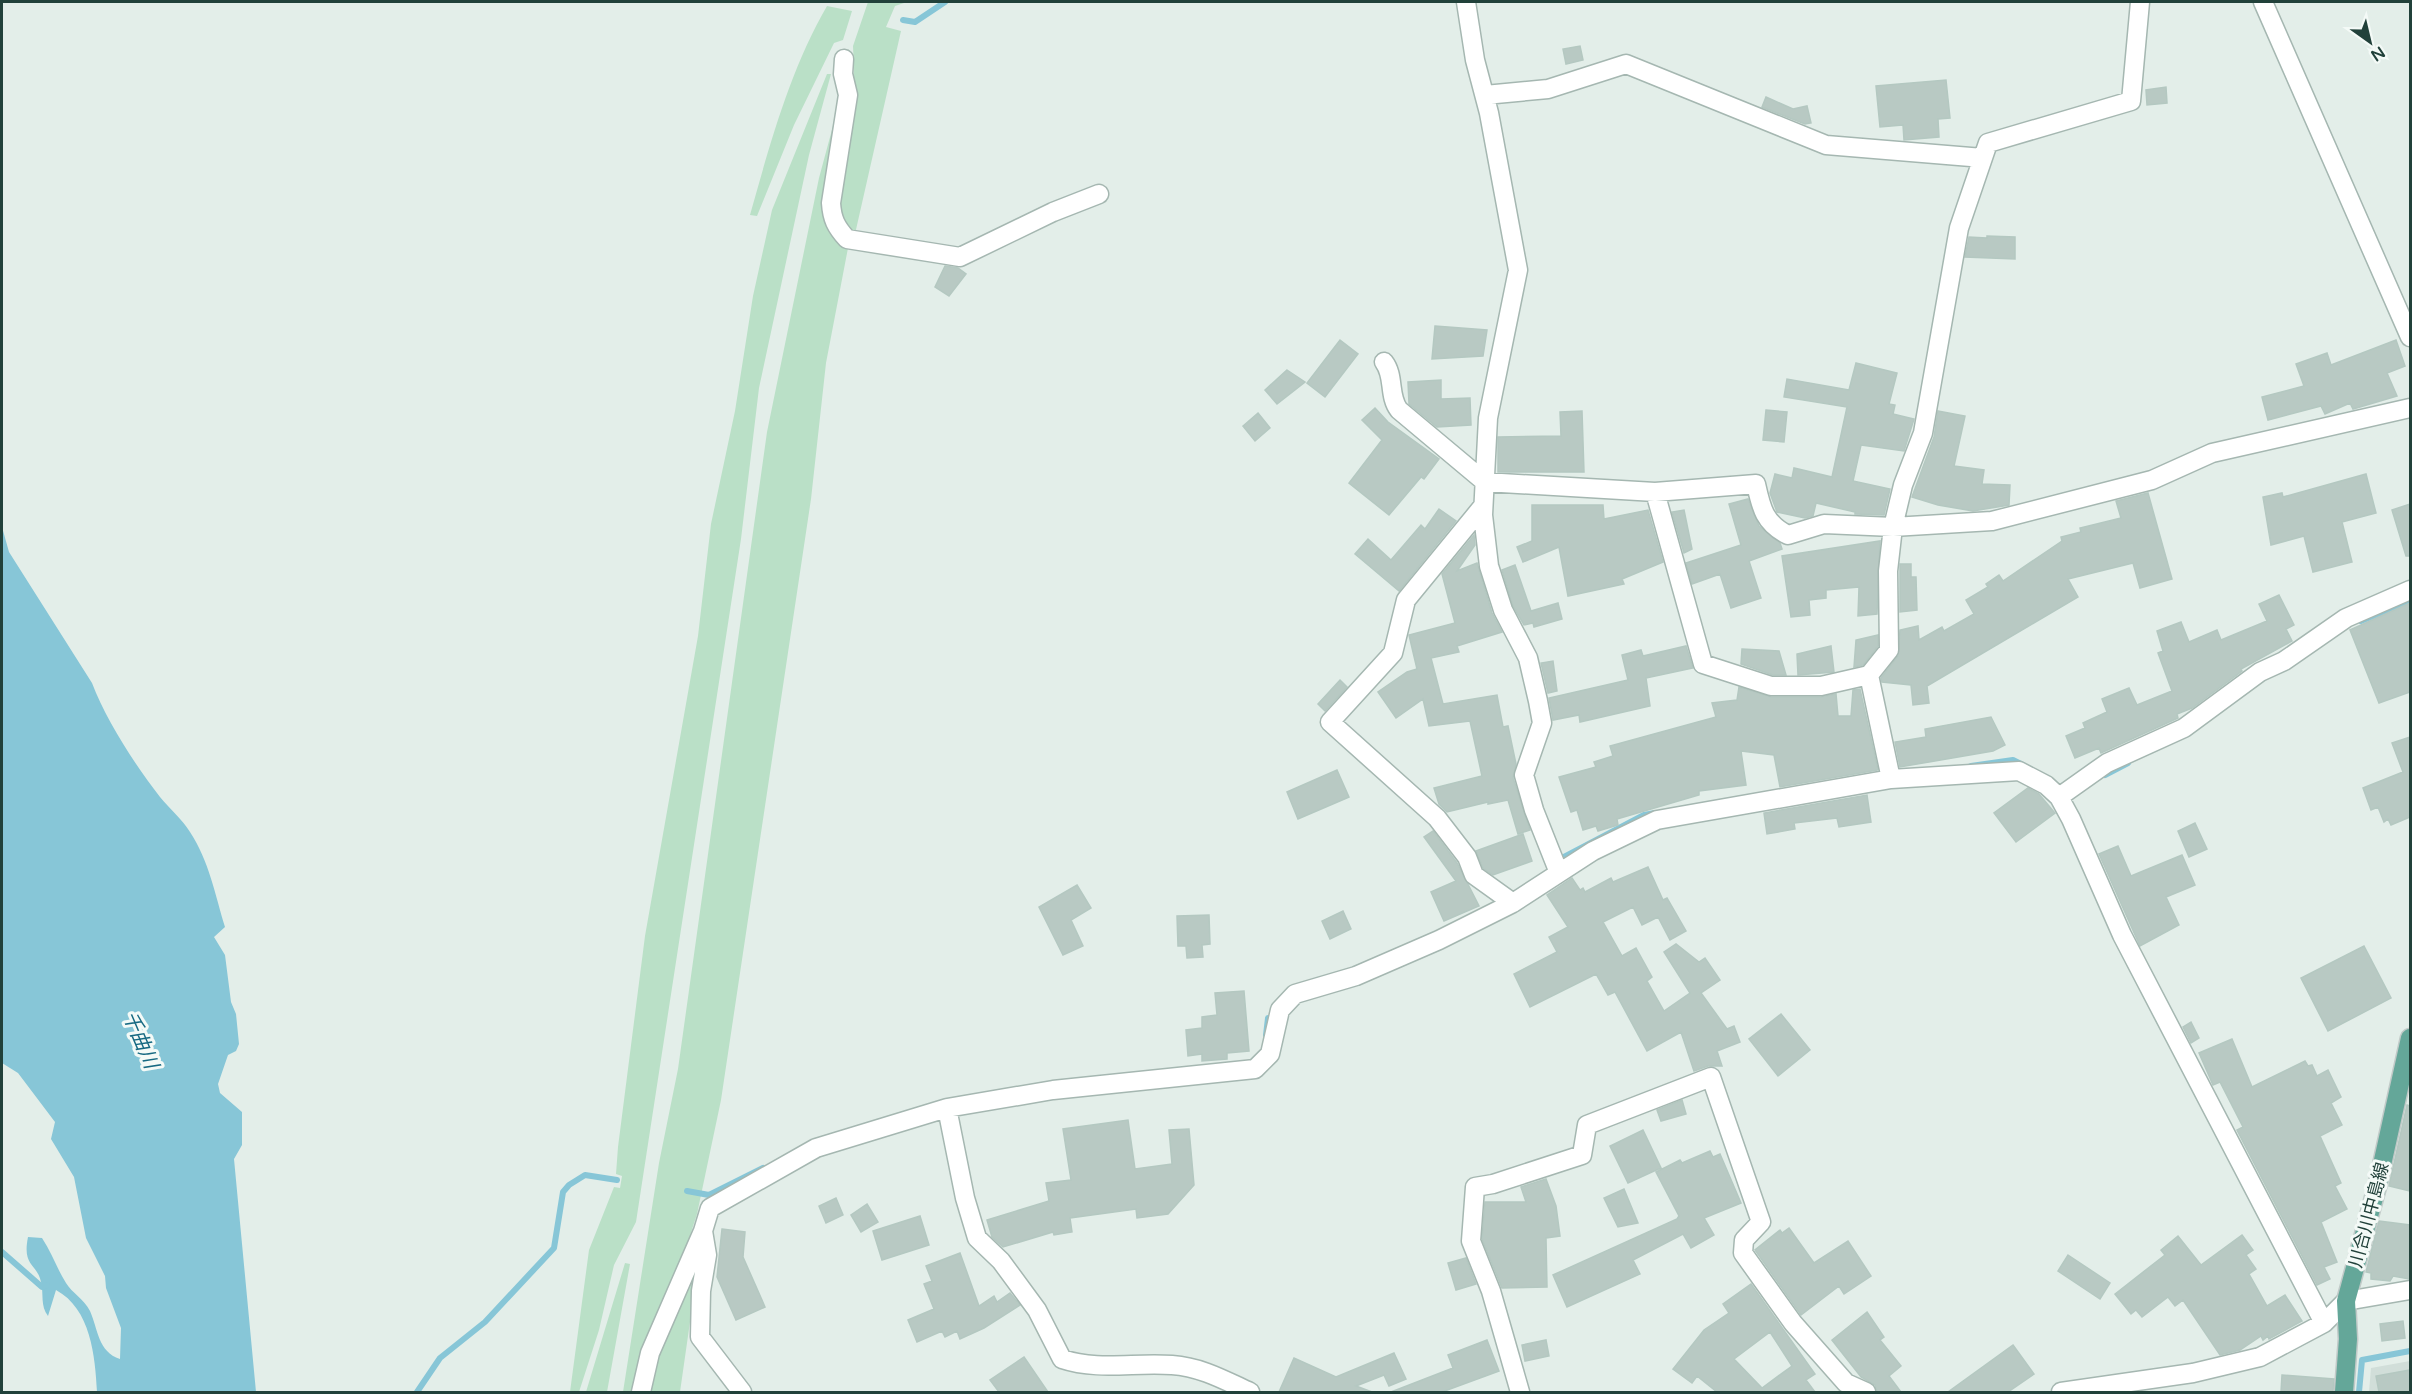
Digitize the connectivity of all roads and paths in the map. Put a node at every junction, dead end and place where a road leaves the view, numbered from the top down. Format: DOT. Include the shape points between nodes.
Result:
graph roads {
  1 [pos="1466,2"];
  2 [pos="2140,2"];
  3 [pos="2263,2"];
  4 [pos="844,59"];
  5 [pos="1485,95"];
  6 [pos="1983,158"];
  7 [pos="1099,194"];
  8 [pos="2410,337"];
  9 [pos="1384,362"];
  10 [pos="2410,408"];
  11 [pos="1485,482"];
  12 [pos="1655,492"];
  13 [pos="1483,506"];
  14 [pos="1893,527"];
  15 [pos="2410,590"];
  16 [pos="1869,675"];
  17 [pos="1891,779"];
  18 [pos="2059,797"];
  19 [pos="1559,873"];
  20 [pos="1513,903"];
  21 [pos="2410,1038"];
  22 [pos="947,1108"];
  23 [pos="703,1231"];
  24 [pos="2410,1290"];
  25 [pos="2346,1301"];
  26 [pos="2324,1323"];
  27 [pos="641,1392"];
  28 [pos="742,1392"];
  29 [pos="1250,1392"];
  30 [pos="1520,1392"];
  31 [pos="1866,1392"];
  32 [pos="2061,1392"];
  33 [pos="2344,1392"];
  1 -- 5 [label="street"];
  2 -- 6 [label="street" via="2131,101 1988,143"];
  3 -- 8 [label="street"];
  4 -- 7 [label="street" via="848,95 831,203 837,229 847,239 960,257"];
  5 -- 6 [label="street" via="1548,89 1626,64 1826,145"];
  5 -- 11 [label="street" via="1518,270 1492,399"];
  6 -- 14 [label="street" via="1959,228 1923,433 1903,485"];
  9 -- 11 [label="street" via="1389,369 1393,402 1399,410"];
  10 -- 14 [label="street" via="2212,453 2152,480 1992,521"];
  11 -- 12 [label="street"];
  11 -- 13 [label="street"];
  12 -- 14 [label="street" via="1756,483 1761,507 1774,528 1788,535 1824,524"];
  12 -- 16 [label="street" via="1703,664 1771,686 1821,686"];
  13 -- 19 [label="street" via="1489,566 1503,610 1528,658 1542,723 1524,775"];
  13 -- 20 [label="street" via="1406,600 1394,653 1330,722 1437,818 1467,857 1474,874"];
  14 -- 16 [label="street" via="1888,571 1888,650"];
  15 -- 18 [label="street" via="2346,618 2284,661 2260,672 2184,728 2107,763"];
  16 -- 17 [label="street"];
  17 -- 18 [label="street" via="2019,771 2046,784"];
  17 -- 19 [label="street" via="1657,820 1593,851"];
  18 -- 26 [label="street" via="2122,935"];
  19 -- 20 [label="street"];
  20 -- 22 [label="street" via="1356,976 1295,994 1280,1010 1270,1054 1255,1069 1053,1090"];
  21 -- 25 [label="main road, 川合川中島線" via="2378,1183"];
  22 -- 23 [label="street" via="816,1148 710,1208"];
  22 -- 29 [label="street" via="977,1238 1001,1261 1038,1310 1062,1359 1081,1365 1172,1365 1200,1369"];
  23 -- 27 [label="street" via="650,1353"];
  23 -- 28 [label="street" via="707,1255 700,1337"];
  24 -- 25 [label="street"];
  25 -- 26 [label="street"];
  25 -- 33 [label="main road, 川合川中島線"];
  26 -- 32 [label="street" via="2260,1357 2193,1373"];
  30 -- 31 [label="street" via="1491,1290 1471,1240 1475,1187 1582,1155 1587,1125 1711,1077 1761,1222 1744,1240 1743,1253 1793,1323 1846,1383"];
}
